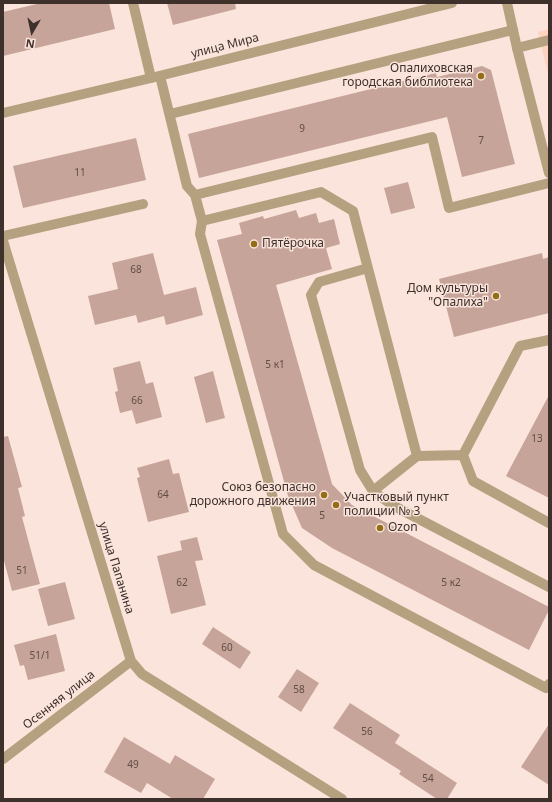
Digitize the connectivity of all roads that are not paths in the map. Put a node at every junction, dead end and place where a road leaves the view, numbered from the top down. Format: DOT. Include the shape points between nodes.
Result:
graph roads {
  1 [pos="133,3"];
  2 [pos="452,3"];
  3 [pos="507,3"];
  4 [pos="513,30"];
  5 [pos="549,40"];
  6 [pos="517,48"];
  7 [pos="156,77"];
  8 [pos="3,113"];
  9 [pos="170,114"];
  10 [pos="549,173"];
  11 [pos="549,183"];
  12 [pos="195,195"];
  13 [pos="143,204"];
  14 [pos="202,221"];
  15 [pos="3,236"];
  16 [pos="3,241"];
  17 [pos="368,268"];
  18 [pos="549,340"];
  19 [pos="463,455"];
  20 [pos="417,456"];
  21 [pos="373,491"];
  22 [pos="549,523"];
  23 [pos="549,587"];
  24 [pos="131,661"];
  25 [pos="549,684"];
  26 [pos="3,759"];
  27 [pos="342,799"];
  1 -- 7 [label="street"];
  2 -- 7 [label="street, улица Мира"];
  3 -- 4 [label="street"];
  4 -- 6 [label="street"];
  4 -- 9 [label="street"];
  5 -- 6 [label="street"];
  6 -- 10 [label="street"];
  7 -- 8 [label="street, улица Мира"];
  7 -- 9 [label="street"];
  9 -- 12 [label="street" via="187,186"];
  11 -- 12 [label="street" via="449,208 432,137"];
  12 -- 14 [label="street"];
  13 -- 15 [label="street"];
  14 -- 17 [label="street" via="320,192 353,211"];
  14 -- 25 [label="street" via="200,234 283,534 314,565 546,688"];
  16 -- 24 [label="street, улица Папанина"];
  17 -- 20 [label="street"];
  17 -- 21 [label="street" via="319,282 311,294 360,470"];
  18 -- 19 [label="street" via="520,346"];
  19 -- 20 [label="street"];
  19 -- 22 [label="street" via="473,481"];
  20 -- 21 [label="street"];
  21 -- 23 [label="street" via="392,505"];
  24 -- 26 [label="street, Осенняя улица"];
  24 -- 27 [label="street, улица Папанина" via="142,674"];
}
